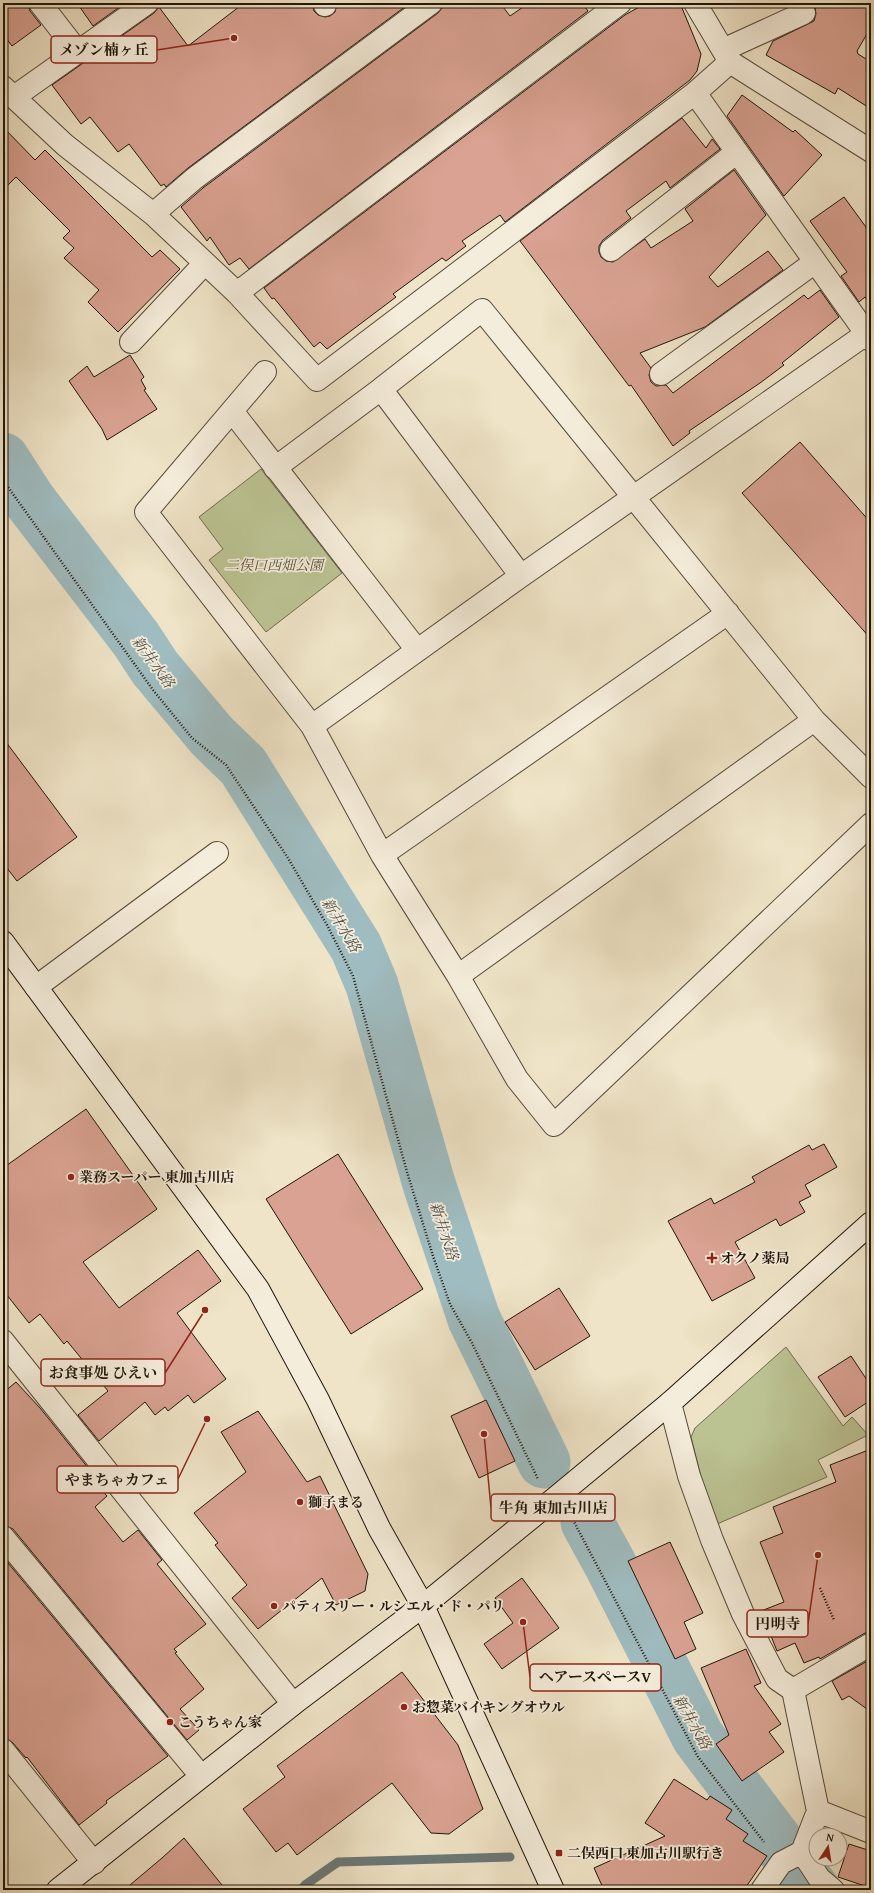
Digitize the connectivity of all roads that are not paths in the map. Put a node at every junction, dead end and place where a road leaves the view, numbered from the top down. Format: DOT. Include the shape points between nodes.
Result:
graph roads {
  1 [pos="40,3"];
  2 [pos="147,3"];
  3 [pos="431,3"];
  4 [pos="620,3"];
  5 [pos="695,3"];
  6 [pos="804,14"];
  7 [pos="78,52"];
  8 [pos="726,56"];
  9 [pos="9,92"];
  10 [pos="695,93"];
  11 [pos="871,151"];
  12 [pos="737,152"];
  13 [pos="153,214"];
  14 [pos="611,250"];
  15 [pos="815,262"];
  16 [pos="205,263"];
  17 [pos="237,293"];
  18 [pos="869,337"];
  19 [pos="131,342"];
  20 [pos="265,372"];
  21 [pos="661,374"];
  22 [pos="381,389"];
  23 [pos="232,411"];
  24 [pos="275,468"];
  25 [pos="633,496"];
  26 [pos="521,576"];
  27 [pos="728,613"];
  28 [pos="417,650"];
  29 [pos="814,720"];
  30 [pos="312,726"];
  31 [pos="871,777"];
  32 [pos="871,824"];
  33 [pos="216,853"];
  34 [pos="382,855"];
  35 [pos="3,942"];
  36 [pos="458,976"];
  37 [pos="36,986"];
  38 [pos="871,1223"];
  39 [pos="7,1355"];
  40 [pos="670,1403"];
  41 [pos="3,1537"];
  42 [pos="423,1606"];
  43 [pos="871,1644"];
  44 [pos="793,1690"];
  45 [pos="293,1704"];
  46 [pos="3,1750"];
  47 [pos="201,1776"];
  48 [pos="818,1811"];
  49 [pos="871,1832"];
  50 [pos="802,1852"];
  51 [pos="94,1863"];
  52 [pos="58,1890"];
  53 [pos="553,1890"];
  54 [pos="762,1890"];
  55 [pos="833,1890"];
  1 -- 7 [label="street"];
  2 -- 7 [label="street"];
  3 -- 13 [label="street" via="195,178"];
  4 -- 17 [label="street"];
  5 -- 8 [label="street"];
  6 -- 8 [label="street"];
  7 -- 9 [label="street"];
  8 -- 10 [label="street"];
  8 -- 11 [label="street"];
  9 -- 13 [label="street" via="65,145"];
  10 -- 12 [label="street"];
  10 -- 17 [label="street" via="317,380"];
  12 -- 14 [label="street"];
  12 -- 15 [label="street"];
  13 -- 16 [label="street"];
  15 -- 18 [label="street"];
  15 -- 21 [label="street"];
  16 -- 17 [label="street"];
  16 -- 19 [label="street"];
  18 -- 25 [label="street"];
  20 -- 23 [label="street"];
  22 -- 24 [label="street"];
  22 -- 25 [label="street" via="482,310"];
  22 -- 26 [label="street"];
  23 -- 24 [label="street"];
  23 -- 30 [label="street" via="146,512"];
  24 -- 28 [label="street"];
  25 -- 26 [label="street"];
  25 -- 27 [label="street"];
  26 -- 28 [label="street"];
  27 -- 29 [label="street"];
  27 -- 34 [label="street"];
  28 -- 30 [label="street"];
  29 -- 31 [label="street"];
  29 -- 36 [label="street"];
  30 -- 34 [label="street"];
  32 -- 36 [label="street" via="554,1126 517,1079"];
  33 -- 37 [label="street"];
  34 -- 36 [label="street"];
  35 -- 37 [label="street"];
  37 -- 42 [label="street" via="258,1289 318,1400 379,1528"];
  38 -- 40 [label="street"];
  39 -- 45 [label="street"];
  40 -- 42 [label="street"];
  40 -- 44 [label="street" via="689,1476 740,1607 777,1679"];
  41 -- 47 [label="street"];
  42 -- 45 [label="street"];
  42 -- 53 [label="street"];
  43 -- 44 [label="street"];
  44 -- 48 [label="street"];
  45 -- 47 [label="street"];
  46 -- 51 [label="street"];
  47 -- 51 [label="street"];
  48 -- 49 [label="street"];
  48 -- 50 [label="street"];
  50 -- 54 [label="street" via="781,1863"];
  50 -- 55 [label="street" via="819,1878"];
  51 -- 52 [label="street"];
}
